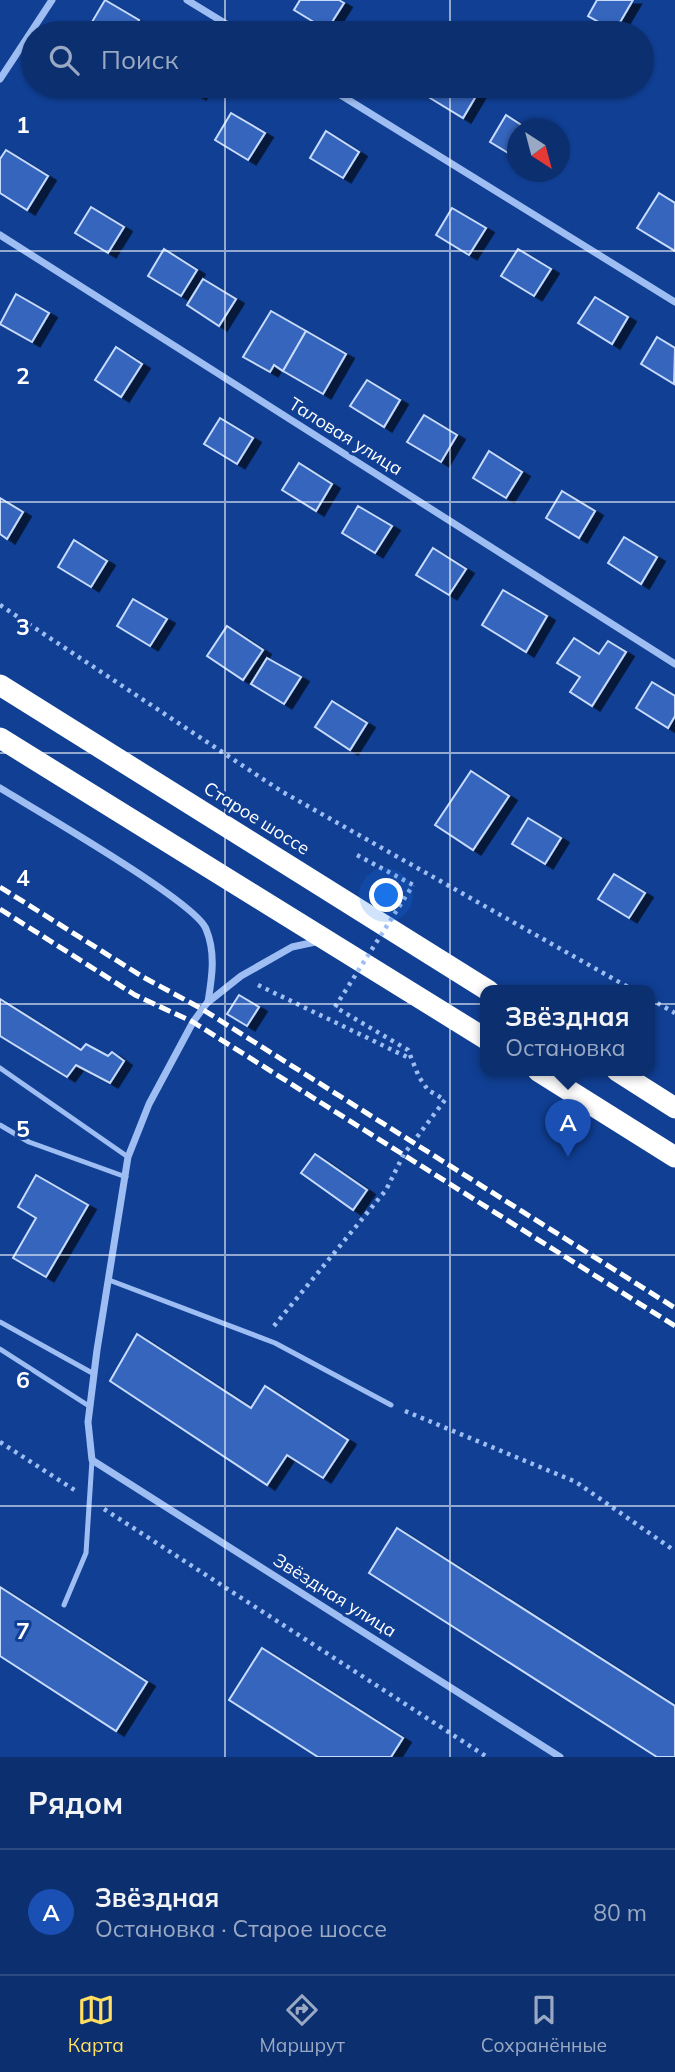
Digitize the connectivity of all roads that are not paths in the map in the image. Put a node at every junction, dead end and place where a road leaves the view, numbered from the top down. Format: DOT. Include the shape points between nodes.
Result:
graph roads {
  1 [pos="52,0"];
  2 [pos="187,0"];
  3 [pos="38,21"];
  4 [pos="221,21"];
  5 [pos="21,47"];
  6 [pos="0,79"];
  7 [pos="345,98"];
  8 [pos="0,235"];
  9 [pos="675,302"];
  10 [pos="675,664"];
  11 [pos="0,685"];
  12 [pos="0,738"];
  13 [pos="0,788"];
  14 [pos="324,940"];
  15 [pos="480,985"];
  16 [pos="208,1003"];
  17 [pos="480,1035"];
  18 [pos="0,1068"];
  19 [pos="546,1076"];
  20 [pos="625,1076"];
  21 [pos="675,1108"];
  22 [pos="0,1125"];
  23 [pos="128,1157"];
  24 [pos="675,1157"];
  25 [pos="127,1177"];
  26 [pos="109,1280"];
  27 [pos="0,1322"];
  28 [pos="0,1349"];
  29 [pos="94,1374"];
  30 [pos="391,1405"];
  31 [pos="89,1406"];
  32 [pos="92,1460"];
  33 [pos="64,1605"];
  34 [pos="560,1757"];
  1 -- 3 [label="street"];
  2 -- 4 [label="street"];
  5 -- 6 [label="street"];
  7 -- 9 [label="street"];
  8 -- 10 [label="street, Таловая улица"];
  11 -- 15 [label="highway, Старое шоссе"];
  12 -- 14 [label="highway"];
  13 -- 16 [label="street" via="172,895 206,926 214,963"];
  14 -- 16 [label="street" via="292,947 241,976"];
  14 -- 17 [label="highway"];
  16 -- 23 [label="street" via="149,1104"];
  18 -- 23 [label="lane"];
  19 -- 24 [label="highway"];
  20 -- 21 [label="highway"];
  22 -- 25 [label="lane" via="29,1142"];
  23 -- 25 [label="street"];
  25 -- 26 [label="street"];
  26 -- 29 [label="street"];
  26 -- 30 [label="lane" via="264,1339"];
  27 -- 29 [label="lane"];
  28 -- 31 [label="lane"];
  29 -- 31 [label="street"];
  31 -- 32 [label="street"];
  32 -- 33 [label="lane" via="86,1553"];
  32 -- 34 [label="street, Звёздная улица"];
}
